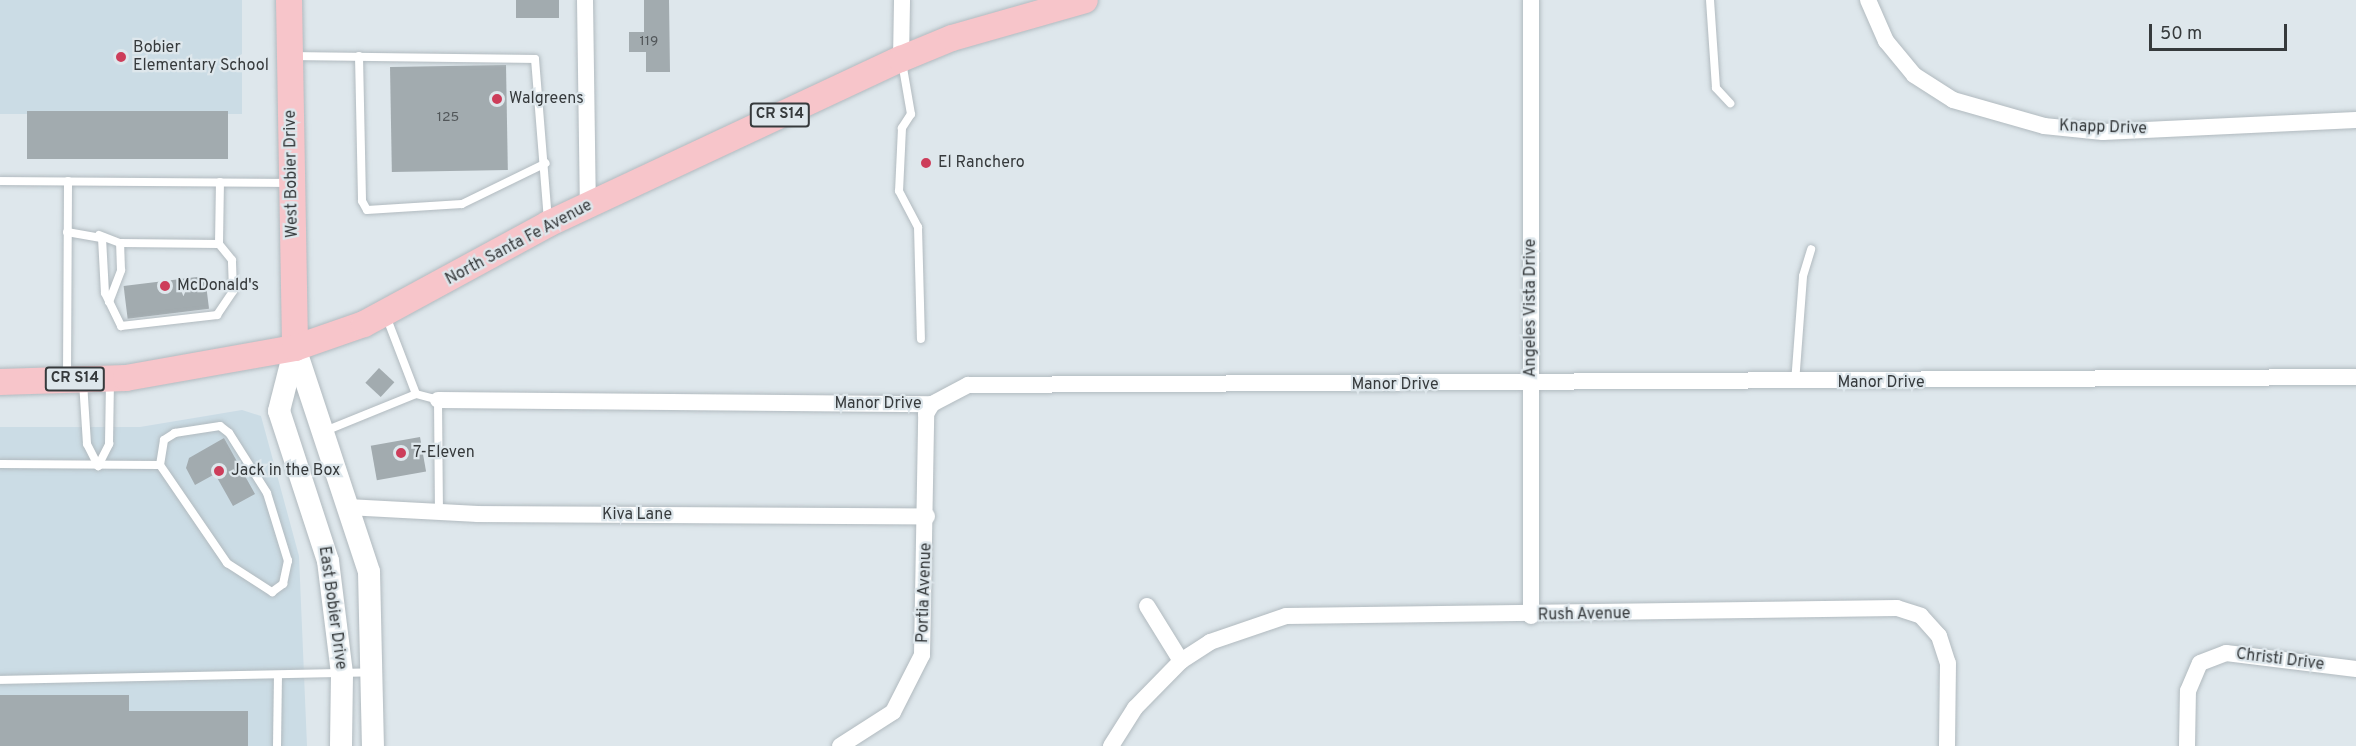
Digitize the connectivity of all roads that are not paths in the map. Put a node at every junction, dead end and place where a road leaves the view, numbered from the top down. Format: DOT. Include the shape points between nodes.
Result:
graph roads {
  1 [pos="289,0"];
  2 [pos="585,0"];
  3 [pos="902,0"];
  4 [pos="1085,0"];
  5 [pos="1531,0"];
  6 [pos="1710,0"];
  7 [pos="1868,0"];
  8 [pos="290,56"];
  9 [pos="359,56"];
  10 [pos="901,59"];
  11 [pos="1730,103"];
  12 [pos="2356,120"];
  13 [pos="546,163"];
  14 [pos="0,181"];
  15 [pos="68,181"];
  16 [pos="220,182"];
  17 [pos="291,183"];
  18 [pos="588,206"];
  19 [pos="548,224"];
  20 [pos="67,232"];
  21 [pos="99,235"];
  22 [pos="120,243"];
  23 [pos="219,244"];
  24 [pos="1811,249"];
  25 [pos="109,302"];
  26 [pos="385,314"];
  27 [pos="921,339"];
  28 [pos="295,348"];
  29 [pos="2356,377"];
  30 [pos="111,378"];
  31 [pos="75,379"];
  32 [pos="0,382"];
  33 [pos="1795,383"];
  34 [pos="1531,385"];
  35 [pos="416,394"];
  36 [pos="438,400"];
  37 [pos="932,404"];
  38 [pos="324,432"];
  39 [pos="0,464"];
  40 [pos="160,465"];
  41 [pos="98,466"];
  42 [pos="347,507"];
  43 [pos="439,512"];
  44 [pos="927,516"];
  45 [pos="1147,606"];
  46 [pos="1531,616"];
  47 [pos="1181,661"];
  48 [pos="2356,669"];
  49 [pos="372,672"];
  50 [pos="342,674"];
  51 [pos="278,678"];
  52 [pos="0,680"];
  53 [pos="277,746"];
  54 [pos="341,746"];
  55 [pos="373,746"];
  56 [pos="840,746"];
  57 [pos="1111,746"];
  58 [pos="1947,746"];
  59 [pos="2187,746"];
  1 -- 8 [label="main road, West Bobier Drive"];
  2 -- 18 [label="street"];
  3 -- 10 [label="street"];
  4 -- 10 [label="main road, North Santa Fe Avenue / CR S14" via="952,38"];
  5 -- 34 [label="street, Angeles Vista Drive"];
  6 -- 11 [label="lane" via="1716,88"];
  7 -- 12 [label="street, Knapp Drive" via="1886,41 1914,75 1953,100 2044,126 2103,132"];
  8 -- 9 [label="lane"];
  8 -- 17 [label="main road, West Bobier Drive"];
  9 -- 13 [label="lane" via="535,59"];
  9 -- 13 [label="lane" via="362,201 367,210 462,204"];
  10 -- 18 [label="main road, North Santa Fe Avenue / CR S14"];
  10 -- 27 [label="lane" via="910,114 902,128 899,191 918,227"];
  13 -- 19 [label="lane"];
  14 -- 15 [label="lane"];
  15 -- 16 [label="lane"];
  15 -- 20 [label="lane"];
  16 -- 17 [label="lane"];
  16 -- 23 [label="lane"];
  17 -- 28 [label="main road, West Bobier Drive"];
  18 -- 19 [label="main road, North Santa Fe Avenue / CR S14"];
  19 -- 26 [label="main road, North Santa Fe Avenue / CR S14"];
  20 -- 21 [label="lane"];
  20 -- 31 [label="lane"];
  21 -- 22 [label="lane"];
  21 -- 25 [label="lane"];
  22 -- 23 [label="lane"];
  22 -- 25 [label="lane" via="121,270"];
  23 -- 25 [label="lane" via="232,260 233,291 217,315 128,326 116,321"];
  24 -- 33 [label="lane" via="1803,276"];
  26 -- 28 [label="main road, North Santa Fe Avenue / CR S14"];
  26 -- 35 [label="lane"];
  28 -- 30 [label="main road, North Santa Fe Avenue / CR S14"];
  28 -- 38 [label="main road, East Bobier Drive"];
  28 -- 50 [label="main road, East Bobier Drive" via="279,411 328,561"];
  29 -- 33 [label="street, Manor Drive"];
  30 -- 31 [label="main road, North Santa Fe Avenue / CR S14"];
  30 -- 41 [label="lane" via="109,444"];
  31 -- 32 [label="main road, North Santa Fe Avenue / CR S14"];
  31 -- 41 [label="lane" via="87,444"];
  33 -- 34 [label="street, Manor Drive"];
  34 -- 37 [label="street, Manor Drive" via="968,385"];
  34 -- 46 [label="street, Angeles Vista Drive"];
  35 -- 36 [label="lane"];
  35 -- 38 [label="lane"];
  36 -- 37 [label="street, Manor Drive"];
  36 -- 43 [label="lane"];
  37 -- 44 [label="street, Portia Avenue" via="926,414"];
  38 -- 42 [label="main road, East Bobier Drive"];
  39 -- 41 [label="lane"];
  40 -- 40 [label="lane" via="227,563 272,592 283,584 288,561 267,494 229,433 220,426 175,433 164,441"];
  40 -- 41 [label="lane"];
  42 -- 43 [label="street, Kiva Lane"];
  42 -- 49 [label="main road, East Bobier Drive" via="369,572"];
  43 -- 44 [label="street, Kiva Lane"];
  44 -- 56 [label="street, Portia Avenue" via="922,656 893,712"];
  45 -- 47 [label="street"];
  46 -- 47 [label="street, Rush Avenue" via="1286,616 1210,642"];
  46 -- 58 [label="street, Rush Avenue" via="1896,608 1921,616 1939,636 1948,683"];
  47 -- 57 [label="street, Rush Avenue" via="1135,708"];
  48 -- 59 [label="street, Christi Drive" via="2226,653 2200,663 2188,691"];
  49 -- 50 [label="lane"];
  49 -- 55 [label="main road, East Bobier Drive"];
  50 -- 51 [label="lane"];
  50 -- 54 [label="main road, East Bobier Drive"];
  51 -- 52 [label="lane"];
  51 -- 53 [label="lane"];
}
